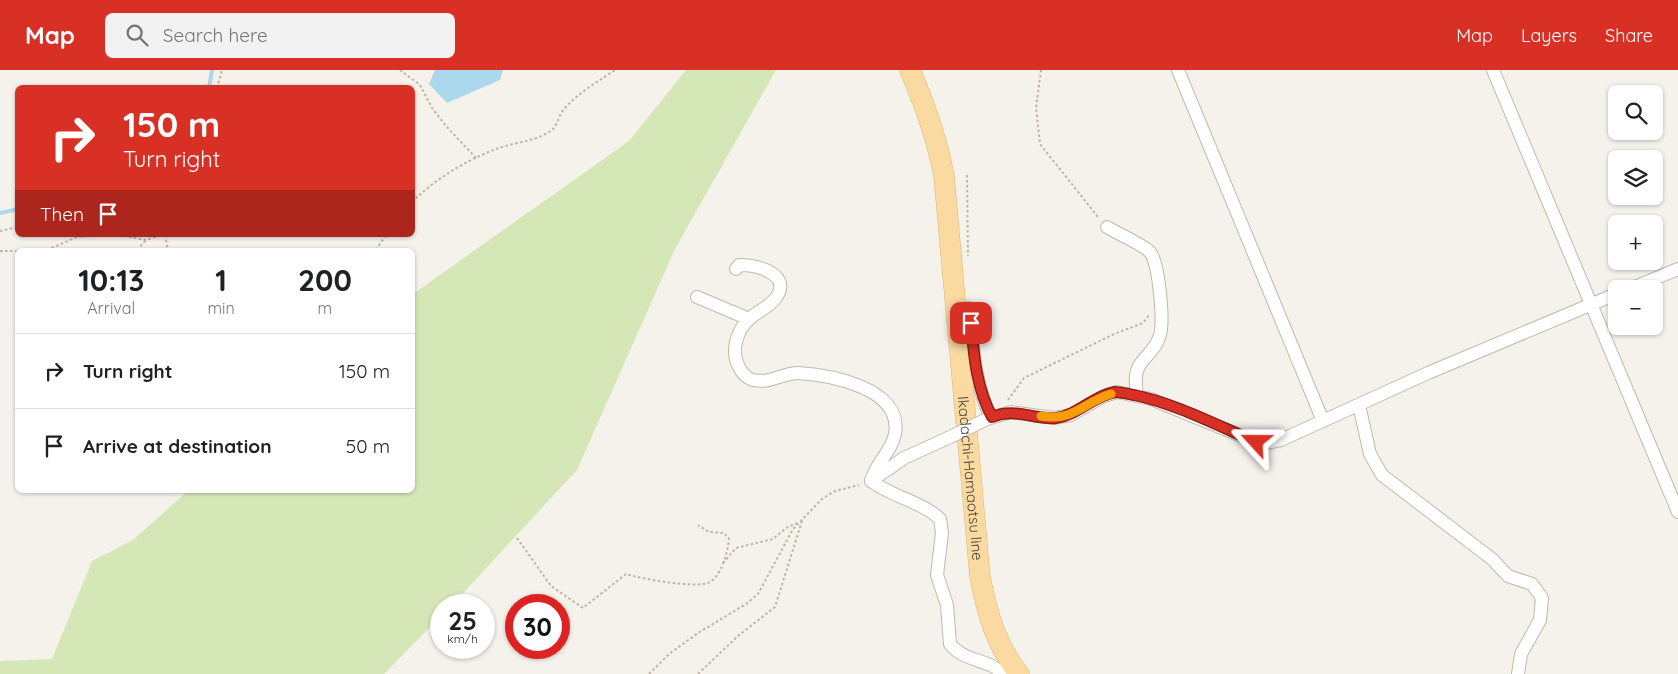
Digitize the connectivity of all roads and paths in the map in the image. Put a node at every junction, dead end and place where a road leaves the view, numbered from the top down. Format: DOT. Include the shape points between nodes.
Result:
graph roads {
  1 [pos="222,70"];
  2 [pos="400,70"];
  3 [pos="615,70"];
  4 [pos="910,70"];
  5 [pos="1041,70"];
  6 [pos="1178,70"];
  7 [pos="1493,70"];
  8 [pos="218,85"];
  9 [pos="476,158"];
  10 [pos="967,175"];
  11 [pos="415,200"];
  12 [pos="15,228"];
  13 [pos="1107,228"];
  14 [pos="0,230"];
  15 [pos="77,237"];
  16 [pos="130,237"];
  17 [pos="157,237"];
  18 [pos="385,237"];
  19 [pos="146,240"];
  20 [pos="52,248"];
  21 [pos="139,248"];
  22 [pos="377,248"];
  23 [pos="0,251"];
  24 [pos="15,251"];
  25 [pos="968,260"];
  26 [pos="736,269"];
  27 [pos="1678,269"];
  28 [pos="1652,280"];
  29 [pos="697,297"];
  30 [pos="1608,298"];
  31 [pos="1591,305"];
  32 [pos="956,309"];
  33 [pos="1149,314"];
  34 [pos="748,319"];
  35 [pos="1137,396"];
  36 [pos="1359,405"];
  37 [pos="992,416"];
  38 [pos="1323,421"];
  39 [pos="871,481"];
  40 [pos="1678,512"];
  41 [pos="803,519"];
  42 [pos="800,523"];
  43 [pos="698,525"];
  44 [pos="517,538"];
  45 [pos="721,565"];
  46 [pos="649,674"];
  47 [pos="698,674"];
  48 [pos="1003,674"];
  49 [pos="1019,674"];
  50 [pos="1518,674"];
  1 -- 8 [label="path"];
  2 -- 9 [label="path" via="420,85 441,120"];
  3 -- 9 [label="path" via="578,95 562,110 553,128"];
  4 -- 32 [label="main road, Ikadachi-Hamaotsu line" via="939,147"];
  5 -- 13 [label="path" via="1036,108 1040,144"];
  6 -- 38 [label="street"];
  7 -- 31 [label="street"];
  9 -- 11 [label="path" via="444,176"];
  10 -- 25 [label="path"];
  12 -- 14 [label="path"];
  13 -- 35 [label="street" via="1149,251 1156,262 1162,321 1160,338 1139,366"];
  15 -- 20 [label="path"];
  16 -- 19 [label="path"];
  17 -- 19 [label="path"];
  18 -- 22 [label="path"];
  19 -- 21 [label="path"];
  23 -- 24 [label="path"];
  26 -- 34 [label="street" via="739,265 752,264 770,271 778,279 780,289 776,298 763,311"];
  27 -- 28 [label="street"];
  29 -- 34 [label="street"];
  30 -- 31 [label="street"];
  31 -- 36 [label="street"];
  31 -- 40 [label="street"];
  32 -- 37 [label="street" via="969,308 975,368 982,399"];
  32 -- 49 [label="main road, Ikadachi-Hamaotsu line" via="980,578 990,622"];
  33 -- 37 [label="path" via="1143,322 1024,378"];
  34 -- 39 [label="street" via="734,345 740,371 749,379 762,382 796,373 842,378 873,392 890,408 895,433"];
  35 -- 37 [label="street" via="1117,392 1072,415 1054,418 1011,412"];
  35 -- 38 [label="street" via="1186,411 1256,442 1281,440"];
  36 -- 38 [label="street"];
  36 -- 50 [label="street" via="1370,454 1382,475 1492,559 1508,576 1532,584 1542,598 1540,620 1521,654"];
  37 -- 39 [label="street, bridge" via="904,458"];
  39 -- 41 [label="path" via="835,490"];
  39 -- 48 [label="street" via="940,519 942,533 937,575 947,605 950,644 964,657 985,662"];
  41 -- 42 [label="path"];
  41 -- 47 [label="path" via="775,607"];
  42 -- 45 [label="path" via="786,528 773,539 736,548"];
  42 -- 46 [label="path" via="783,546 758,594 669,654"];
  43 -- 45 [label="path" via="709,532 724,533 729,539"];
  44 -- 45 [label="path" via="551,586 583,608 626,574 695,585 708,583 716,577"];
}
